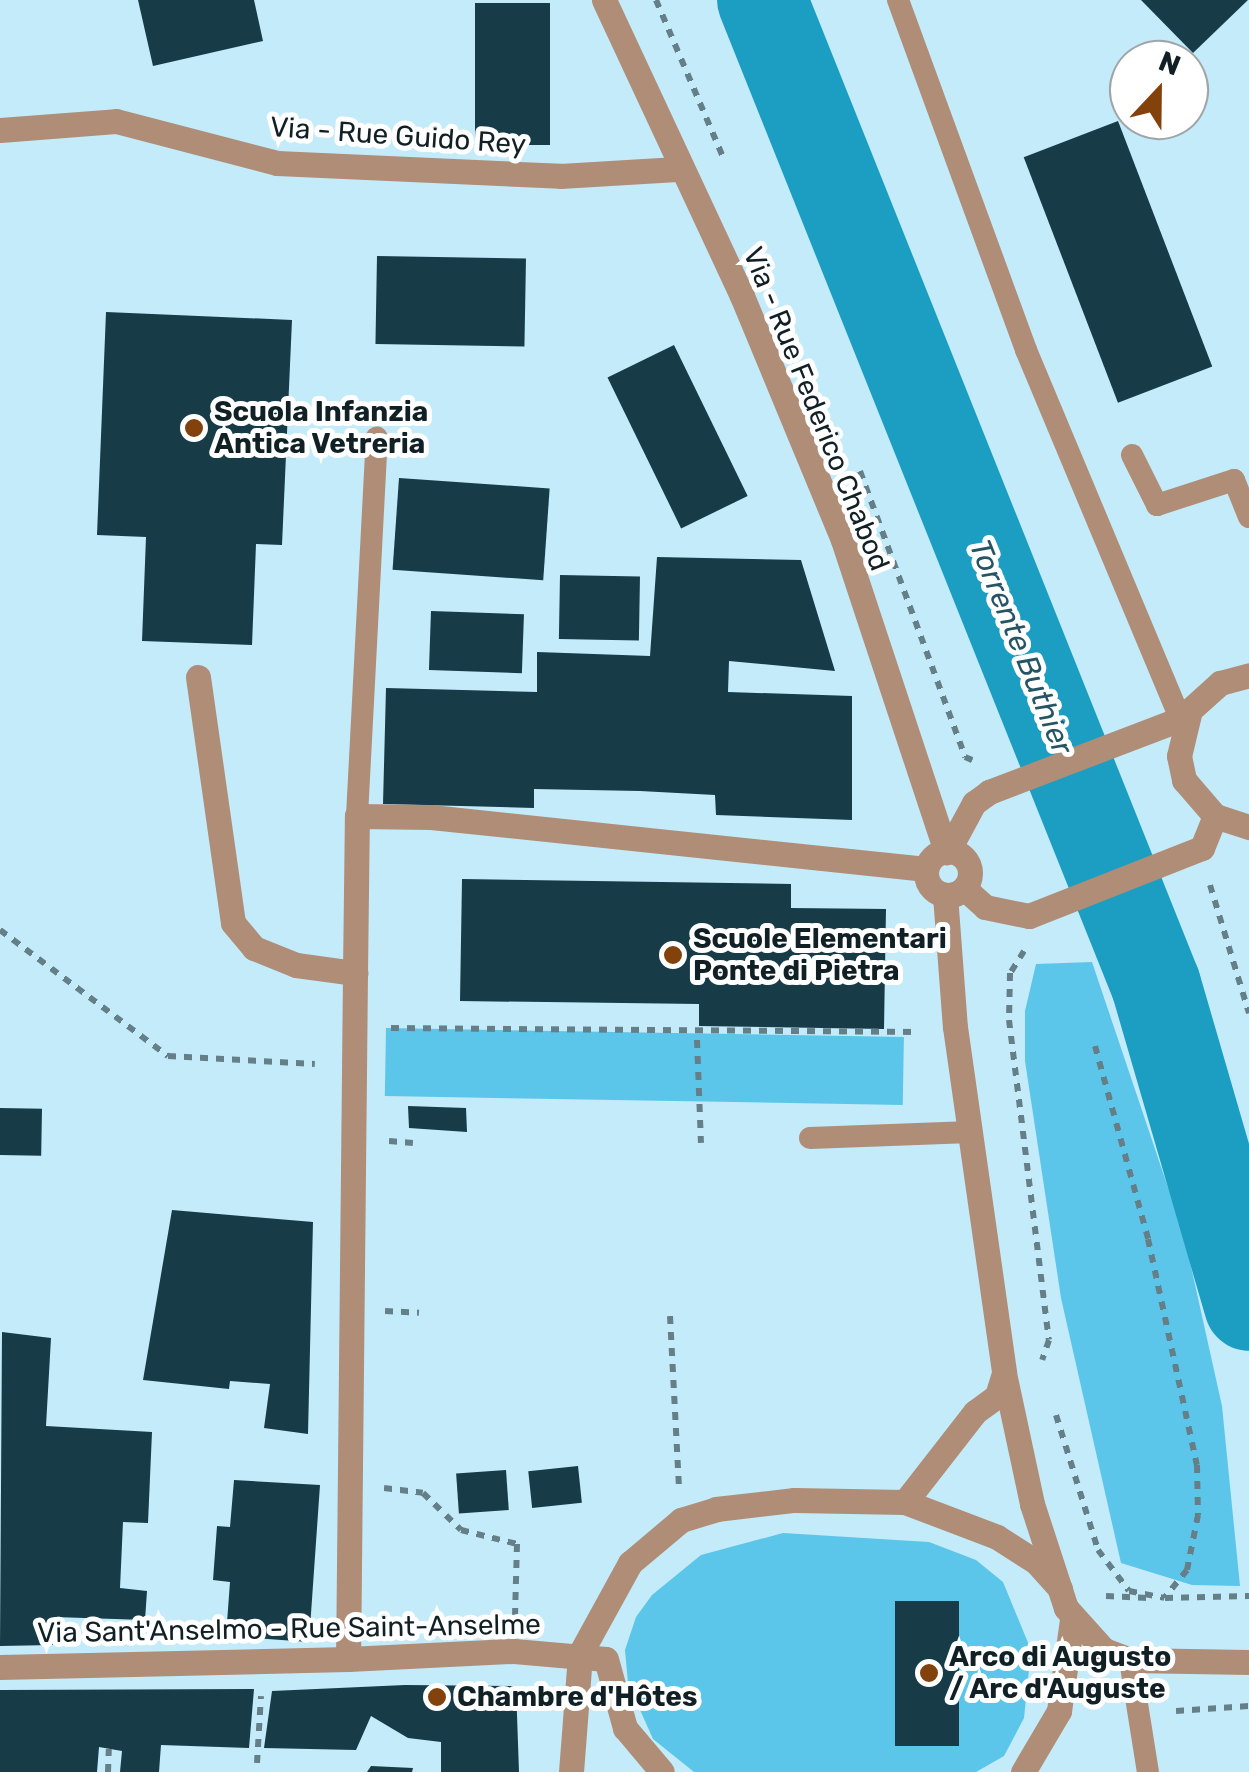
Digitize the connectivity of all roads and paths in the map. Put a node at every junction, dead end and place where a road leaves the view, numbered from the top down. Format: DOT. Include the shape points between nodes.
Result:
graph roads {
  1 [pos="604,0"];
  2 [pos="898,0"];
  3 [pos="0,130"];
  4 [pos="677,169"];
  5 [pos="377,438"];
  6 [pos="1132,455"];
  7 [pos="1249,517"];
  8 [pos="1249,674"];
  9 [pos="198,677"];
  10 [pos="1177,718"];
  11 [pos="357,816"];
  12 [pos="1215,816"];
  13 [pos="1249,827"];
  14 [pos="940,857"];
  15 [pos="1207,876"];
  16 [pos="955,891"];
  17 [pos="0,930"];
  18 [pos="1028,945"];
  19 [pos="355,973"];
  20 [pos="1249,1013"];
  21 [pos="954,1027"];
  22 [pos="386,1028"];
  23 [pos="698,1040"];
  24 [pos="1096,1046"];
  25 [pos="316,1064"];
  26 [pos="972,1132"];
  27 [pos="810,1138"];
  28 [pos="701,1143"];
  29 [pos="670,1316"];
  30 [pos="1040,1365"];
  31 [pos="1004,1373"];
  32 [pos="1052,1402"];
  33 [pos="383,1488"];
  34 [pos="905,1502"];
  35 [pos="681,1520"];
  36 [pos="1060,1589"];
  37 [pos="1249,1596"];
  38 [pos="1164,1598"];
  39 [pos="1072,1620"];
  40 [pos="514,1650"];
  41 [pos="580,1654"];
  42 [pos="348,1658"];
  43 [pos="1130,1660"];
  44 [pos="1249,1662"];
  45 [pos="263,1665"];
  46 [pos="0,1666"];
  47 [pos="1249,1706"];
  48 [pos="1178,1710"];
  49 [pos="109,1749"];
  50 [pos="257,1763"];
  51 [pos="108,1772"];
  52 [pos="571,1772"];
  53 [pos="662,1772"];
  54 [pos="1023,1772"];
  55 [pos="1148,1772"];
  1 -- 4 [label="street, Via - Rue Federico Chabod"];
  2 -- 10 [label="lane" via="1026,350"];
  3 -- 4 [label="street, Via - Rue Guido Rey" via="116,121 277,163 560,176"];
  4 -- 14 [label="street, Via - Rue Federico Chabod" via="742,296 843,540"];
  5 -- 11 [label="lane"];
  6 -- 7 [label="lane" via="1157,505 1234,480"];
  8 -- 10 [label="street" via="1220,683"];
  9 -- 19 [label="street" via="233,922 254,948 296,965"];
  10 -- 12 [label="street" via="1184,780"];
  10 -- 14 [label="street" via="989,792 974,802"];
  11 -- 14 [label="street"];
  11 -- 19 [label="street"];
  12 -- 13 [label="street"];
  12 -- 16 [label="street" via="1202,848 1029,916 985,907"];
  14 -- 16 [label="street" via="932,889"];
  14 -- 16 [label="street" via="969,867"];
  15 -- 20 [label="path"];
  16 -- 21 [label="street"];
  17 -- 25 [label="path" via="168,1056"];
  18 -- 30 [label="path" via="1010,973 1009,1020 1049,1340"];
  19 -- 42 [label="street"];
  21 -- 22 [label="path" via="904,1034"];
  21 -- 26 [label="street"];
  23 -- 28 [label="path"];
  24 -- 38 [label="path" via="1148,1239 1197,1465 1198,1516 1187,1570"];
  26 -- 27 [label="lane"];
  26 -- 31 [label="street"];
  29 -- 35 [label="path"];
  31 -- 34 [label="street" via="998,1396 975,1412"];
  31 -- 36 [label="street" via="1032,1504"];
  32 -- 38 [label="path" via="1098,1550 1129,1591"];
  33 -- 40 [label="path" via="423,1493 461,1530 517,1544"];
  34 -- 35 [label="street" via="794,1500"];
  34 -- 36 [label="street" via="998,1537 1036,1562"];
  35 -- 41 [label="street" via="652,1539 612,1585"];
  36 -- 38 [label="path"];
  36 -- 39 [label="street"];
  37 -- 38 [label="path"];
  39 -- 43 [label="street" via="1104,1650"];
  39 -- 54 [label="street" via="1062,1700"];
  40 -- 41 [label="street, Via Sant'Anselmo - Rue Saint-Anselme"];
  40 -- 42 [label="street, Via Sant'Anselmo - Rue Saint-Anselme"];
  41 -- 52 [label="street"];
  41 -- 53 [label="street" via="606,1659 625,1728"];
  42 -- 45 [label="street, Via Sant'Anselmo - Rue Saint-Anselme"];
  43 -- 44 [label="street"];
  43 -- 55 [label="lane"];
  45 -- 46 [label="street, Via Sant'Anselmo - Rue Saint-Anselme"];
  45 -- 50 [label="path"];
  47 -- 48 [label="path"];
  49 -- 51 [label="path"];
}
